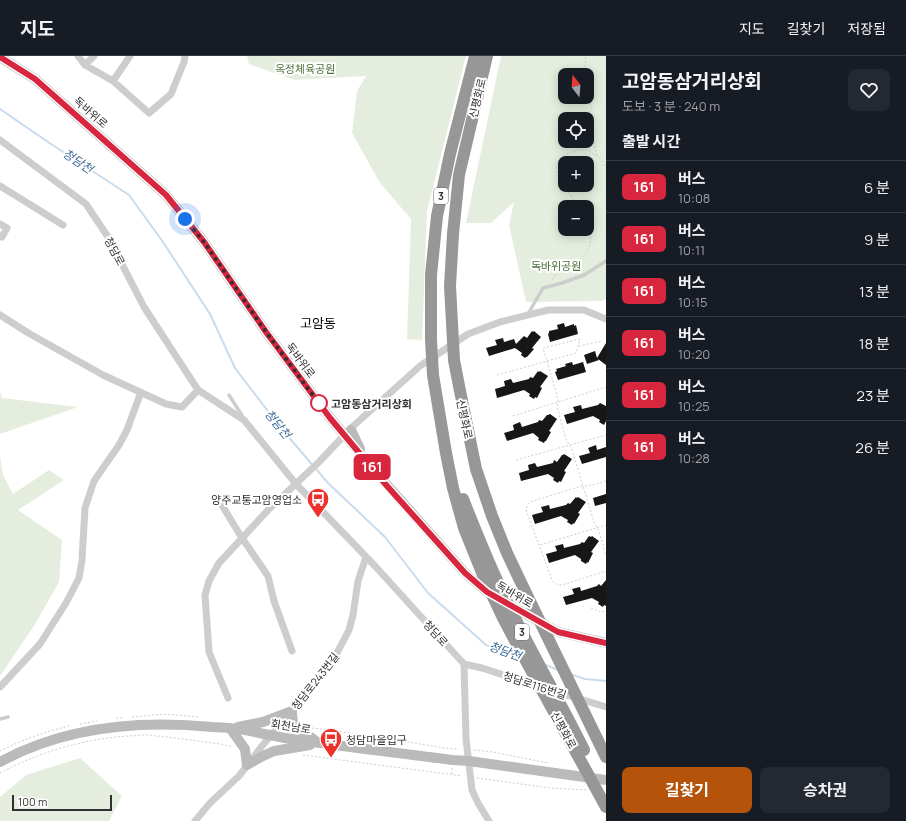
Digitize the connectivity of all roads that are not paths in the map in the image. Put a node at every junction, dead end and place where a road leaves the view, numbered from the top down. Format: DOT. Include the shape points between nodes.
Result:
graph roads {
  1 [pos="78,56"];
  2 [pos="94,56"];
  3 [pos="130,56"];
  4 [pos="185,56"];
  5 [pos="475,56"];
  6 [pos="487,56"];
  7 [pos="0,57"];
  8 [pos="85,64"];
  9 [pos="113,81"];
  10 [pos="0,140"];
  11 [pos="0,186"];
  12 [pos="0,224"];
  13 [pos="62,225"];
  14 [pos="0,236"];
  15 [pos="606,261"];
  16 [pos="0,315"];
  17 [pos="527,315"];
  18 [pos="606,319"];
  19 [pos="198,390"];
  20 [pos="140,392"];
  21 [pos="229,394"];
  22 [pos="244,420"];
  23 [pos="349,431"];
  24 [pos="446,453"];
  25 [pos="298,482"];
  26 [pos="220,502"];
  27 [pos="242,538"];
  28 [pos="366,557"];
  29 [pos="606,643"];
  30 [pos="292,651"];
  31 [pos="464,664"];
  32 [pos="0,687"];
  33 [pos="228,698"];
  34 [pos="606,707"];
  35 [pos="292,711"];
  36 [pos="8,717"];
  37 [pos="0,719"];
  38 [pos="230,728"];
  39 [pos="272,735"];
  40 [pos="320,743"];
  41 [pos="606,757"];
  42 [pos="584,758"];
  43 [pos="469,761"];
  44 [pos="0,762"];
  45 [pos="247,765"];
  46 [pos="606,780"];
  47 [pos="605,800"];
  48 [pos="195,821"];
  49 [pos="489,821"];
  1 -- 8 [label="street"];
  2 -- 8 [label="street"];
  3 -- 9 [label="street"];
  4 -- 9 [label="street" via="171,94 149,113"];
  5 -- 24 [label="highway, 신평화로 / 3" via="437,216 432,275 433,375"];
  6 -- 41 [label="highway, 신평화로 / 3" via="459,175 450,286 454,360 476,469 492,516 545,634"];
  7 -- 23 [label="main road, 독바위로" via="35,79 166,195 204,242 330,418"];
  8 -- 9 [label="street"];
  10 -- 19 [label="street, 청담로" via="86,204 108,237 144,307"];
  11 -- 13 [label="street"];
  12 -- 14 [label="street" via="7,228 2,237"];
  15 -- 17 [label="lane" via="584,275 543,288"];
  16 -- 20 [label="street" via="90,368"];
  17 -- 18 [label="street" via="548,310 584,310"];
  17 -- 23 [label="street" via="468,334 420,366"];
  19 -- 20 [label="street" via="182,407 166,404"];
  19 -- 22 [label="street, 청담로"];
  20 -- 32 [label="street" via="127,430 94,481 85,508 79,578 40,644"];
  21 -- 22 [label="lane"];
  22 -- 25 [label="street, 청담로"];
  23 -- 25 [label="street"];
  23 -- 29 [label="main road, 독바위로" via="367,461 387,486 465,573 487,592 558,632"];
  24 -- 42 [label="highway, 신평화로 / 3" via="480,543 510,609 569,720"];
  24 -- 42 [label="highway, 신평화로 / 3" via="464,528 485,580 552,708"];
  25 -- 27 [label="street"];
  25 -- 28 [label="street, 청담로"];
  26 -- 27 [label="street"];
  27 -- 30 [label="street" via="268,576"];
  27 -- 33 [label="street" via="219,563 208,581 205,595 209,652"];
  28 -- 31 [label="street, 청담로"];
  28 -- 35 [label="street, 청담로243번길" via="358,581 349,630 328,667"];
  31 -- 34 [label="street, 청담로116번길"];
  31 -- 43 [label="street"];
  35 -- 38 [label="main road" via="263,722"];
  35 -- 39 [label="street, 청담로243번길"];
  35 -- 40 [label="main road" via="294,724"];
  36 -- 37 [label="lane"];
  38 -- 39 [label="main road, 회천남로"];
  38 -- 44 [label="main road, 회천남로" via="156,724 101,729 54,740"];
  38 -- 45 [label="main road" via="245,749"];
  39 -- 40 [label="main road, 회천남로"];
  39 -- 45 [label="street, 청담로243번길"];
  40 -- 43 [label="main road, 회천남로"];
  40 -- 45 [label="main road" via="274,751"];
  42 -- 47 [label="highway, 신평화로 / 3"];
  43 -- 46 [label="main road, 회천남로"];
  43 -- 49 [label="street" via="472,790"];
  45 -- 48 [label="street, 청담로243번길"];
}
